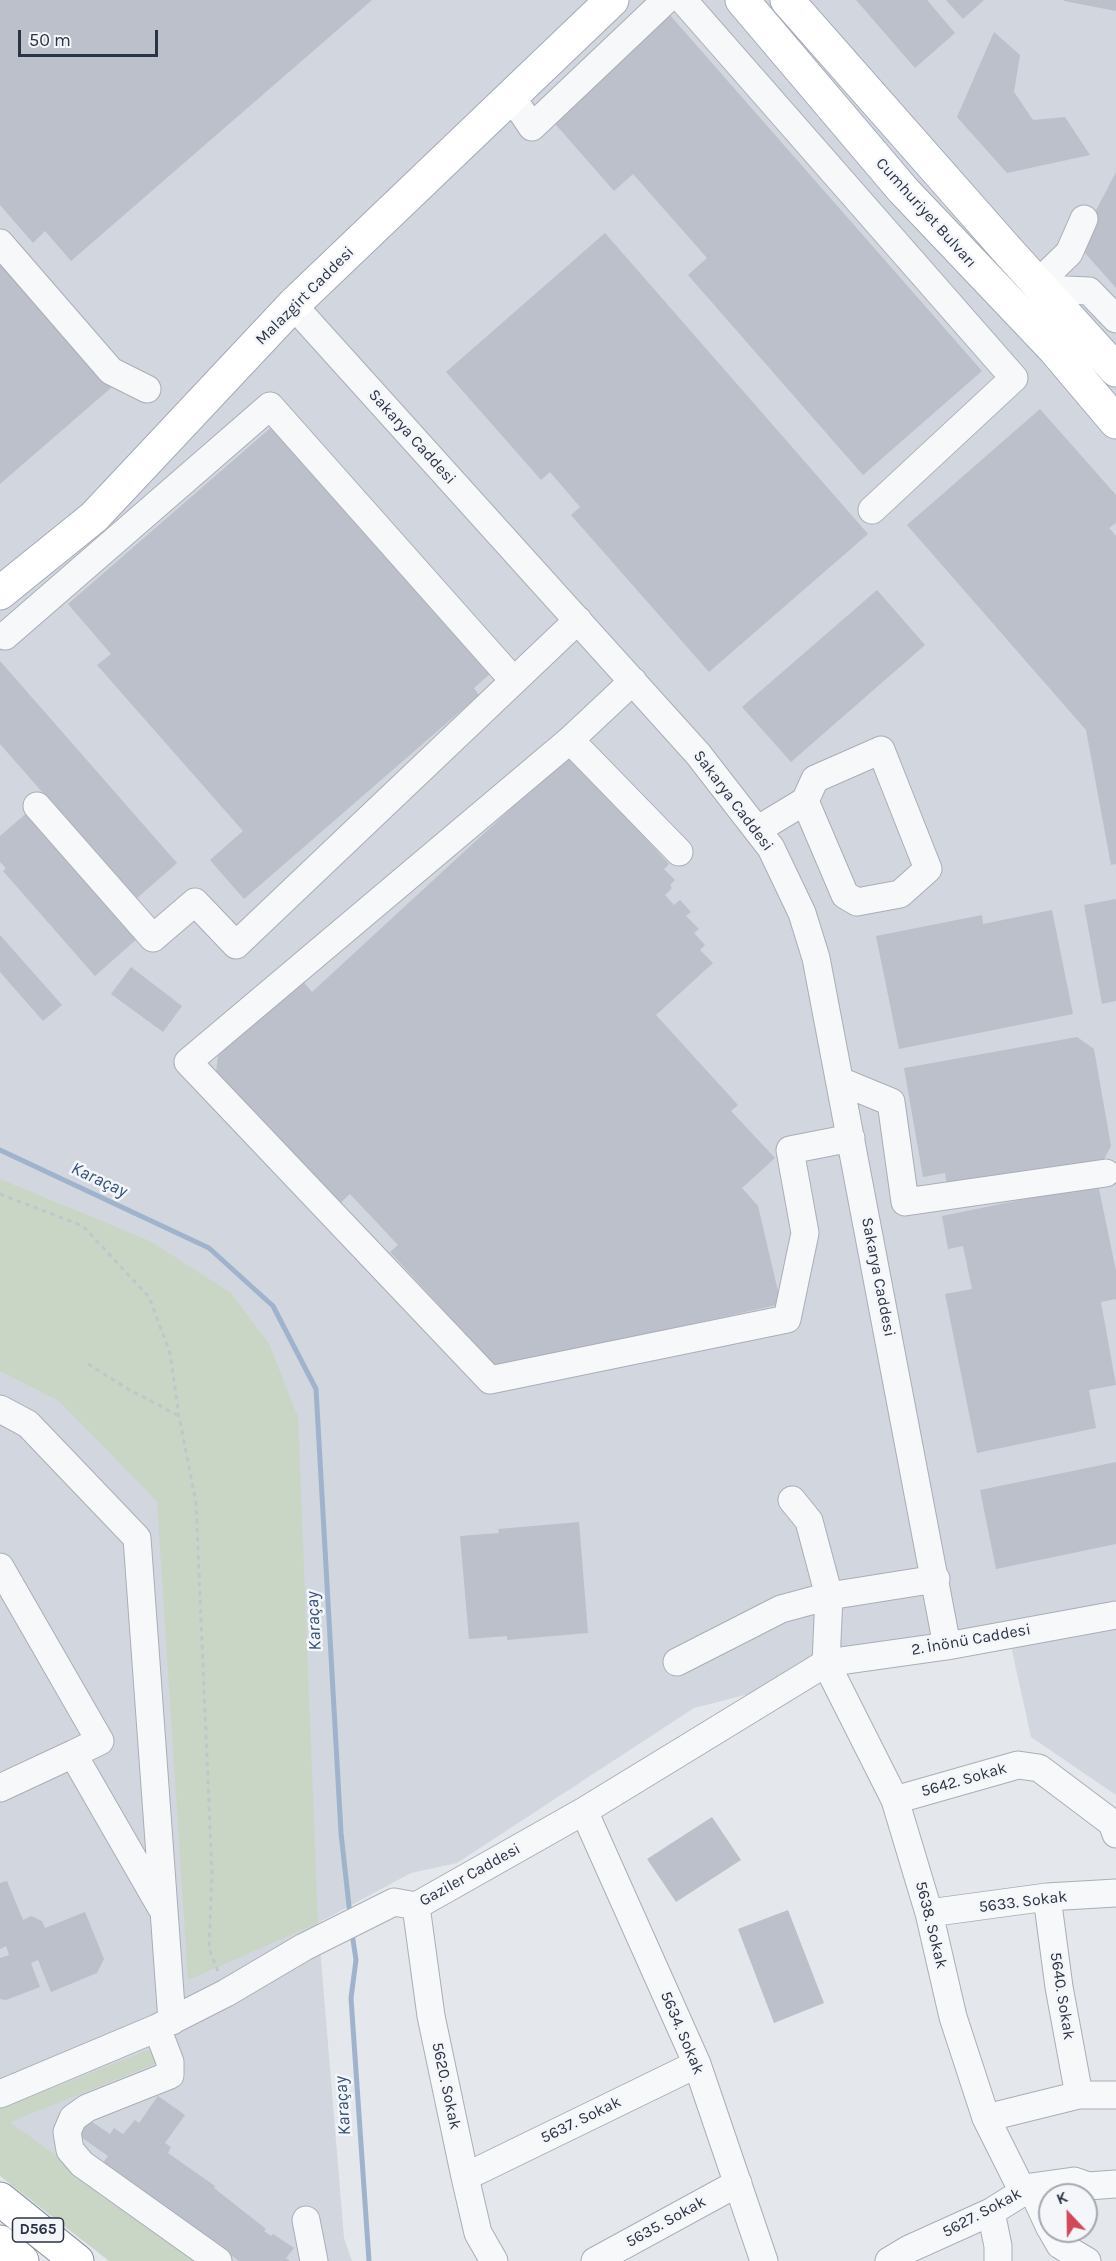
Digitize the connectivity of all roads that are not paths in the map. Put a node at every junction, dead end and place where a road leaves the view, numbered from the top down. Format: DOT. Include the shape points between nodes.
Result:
graph roads {
  1 [pos="612,0"];
  2 [pos="666,0"];
  3 [pos="683,0"];
  4 [pos="742,0"];
  5 [pos="786,0"];
  6 [pos="511,96"];
  7 [pos="1084,219"];
  8 [pos="0,243"];
  9 [pos="1040,287"];
  10 [pos="293,305"];
  11 [pos="1116,319"];
  12 [pos="1116,370"];
  13 [pos="147,389"];
  14 [pos="1116,422"];
  15 [pos="872,510"];
  16 [pos="0,593"];
  17 [pos="579,620"];
  18 [pos="6,636"];
  19 [pos="514,681"];
  20 [pos="633,681"];
  21 [pos="570,740"];
  22 [pos="805,801"];
  23 [pos="37,806"];
  24 [pos="758,830"];
  25 [pos="679,852"];
  26 [pos="840,1081"];
  27 [pos="851,1138"];
  28 [pos="1106,1173"];
  29 [pos="0,1409"];
  30 [pos="792,1500"];
  31 [pos="0,1567"];
  32 [pos="936,1579"];
  33 [pos="829,1596"];
  34 [pos="1116,1614"];
  35 [pos="947,1646"];
  36 [pos="677,1662"];
  37 [pos="826,1663"];
  38 [pos="73,1754"];
  39 [pos="1,1785"];
  40 [pos="895,1800"];
  41 [pos="584,1811"];
  42 [pos="1116,1834"];
  43 [pos="1116,1893"];
  44 [pos="1047,1897"];
  45 [pos="405,1904"];
  46 [pos="164,1913"];
  47 [pos="929,1913"];
  48 [pos="164,2024"];
  49 [pos="697,2064"];
  50 [pos="0,2094"];
  51 [pos="1079,2095"];
  52 [pos="1116,2095"];
  53 [pos="986,2118"];
  54 [pos="465,2176"];
  55 [pos="738,2183"];
  56 [pos="1064,2183"];
  57 [pos="1080,2183"];
  58 [pos="1116,2184"];
  59 [pos="1098,2185"];
  60 [pos="1038,2188"];
  61 [pos="1027,2190"];
  62 [pos="1098,2192"];
  63 [pos="0,2199"];
  64 [pos="1116,2202"];
  65 [pos="1038,2208"];
  66 [pos="991,2212"];
  67 [pos="306,2220"];
  68 [pos="0,2242"];
  69 [pos="1059,2243"];
  70 [pos="904,2257"];
  71 [pos="22,2261"];
  72 [pos="77,2261"];
  73 [pos="218,2261"];
  74 [pos="314,2261"];
  75 [pos="494,2261"];
  76 [pos="595,2261"];
  77 [pos="764,2261"];
  78 [pos="998,2261"];
  79 [pos="1087,2261"];
  1 -- 6 [label="main road, Malazgirt Caddesi"];
  2 -- 6 [label="street" via="532,127"];
  3 -- 15 [label="street" via="1014,378"];
  4 -- 14 [label="main road, Cumhuriyet Bulvarı" via="903,190"];
  5 -- 9 [label="main road"];
  6 -- 10 [label="main road, Malazgirt Caddesi"];
  7 -- 9 [label="street" via="1069,252"];
  8 -- 13 [label="street" via="111,371"];
  9 -- 11 [label="street" via="1089,291"];
  9 -- 12 [label="main road"];
  10 -- 16 [label="main road, Malazgirt Caddesi" via="94,518"];
  10 -- 17 [label="street, Sakarya Caddesi"];
  17 -- 19 [label="street"];
  17 -- 20 [label="street, Sakarya Caddesi"];
  18 -- 19 [label="street" via="270,406"];
  19 -- 23 [label="street" via="236,945 195,902 153,938"];
  20 -- 21 [label="street"];
  20 -- 24 [label="street, Sakarya Caddesi"];
  21 -- 25 [label="street"];
  21 -- 27 [label="street" via="188,1062 490,1380 787,1319 805,1233 790,1150"];
  22 -- 22 [label="street" via="814,779 881,750 928,869 900,894 857,902 844,895"];
  22 -- 24 [label="street"];
  24 -- 26 [label="street, Sakarya Caddesi" via="802,913 816,958"];
  26 -- 27 [label="street, Sakarya Caddesi"];
  26 -- 28 [label="street" via="891,1102 904,1202"];
  27 -- 32 [label="street, Sakarya Caddesi"];
  29 -- 46 [label="street" via="28,1424 137,1538"];
  30 -- 33 [label="street" via="809,1521"];
  31 -- 38 [label="street" via="100,1741"];
  32 -- 33 [label="street"];
  32 -- 35 [label="street, Sakarya Caddesi"];
  33 -- 36 [label="street" via="781,1609"];
  33 -- 37 [label="street"];
  34 -- 35 [label="street, 2. İnönü Caddesi"];
  35 -- 37 [label="street, 2. İnönü Caddesi"];
  37 -- 40 [label="street, 5638. Sokak"];
  37 -- 41 [label="street, Gaziler Caddesi"];
  38 -- 39 [label="street"];
  38 -- 46 [label="street"];
  40 -- 42 [label="street, 5642. Sokak" via="1018,1765 1039,1768 1112,1823"];
  40 -- 47 [label="street, 5638. Sokak"];
  41 -- 45 [label="street, Gaziler Caddesi"];
  41 -- 49 [label="street, 5634. Sokak"];
  43 -- 44 [label="street, 5633. Sokak"];
  44 -- 47 [label="street, 5633. Sokak"];
  44 -- 51 [label="street, 5640. Sokak"];
  45 -- 48 [label="street, Gaziler Caddesi" via="304,1947"];
  45 -- 54 [label="street, 5620. Sokak"];
  46 -- 48 [label="street"];
  47 -- 53 [label="street, 5638. Sokak" via="953,2017"];
  48 -- 50 [label="street, Gaziler Caddesi"];
  48 -- 73 [label="street" via="170,2075 87,2108 73,2118 67,2132 70,2150 81,2164"];
  49 -- 54 [label="street, 5637. Sokak"];
  49 -- 55 [label="street, 5634. Sokak"];
  51 -- 52 [label="street"];
  51 -- 53 [label="street"];
  53 -- 61 [label="street, 5638. Sokak"];
  54 -- 75 [label="street, 5620. Sokak" via="478,2233"];
  55 -- 76 [label="street, 5635. Sokak"];
  55 -- 77 [label="street, 5634. Sokak"];
  56 -- 57 [label="street, 5627. Sokak"];
  58 -- 59 [label="street, 5627. Sokak"];
  60 -- 61 [label="street, 5627. Sokak"];
  61 -- 65 [label="street, 5638. Sokak"];
  61 -- 66 [label="street, 5627. Sokak"];
  62 -- 64 [label="street"];
  63 -- 72 [label="main road, D565"];
  66 -- 70 [label="street, 5627. Sokak"];
  66 -- 78 [label="street"];
  67 -- 74 [label="street"];
  68 -- 71 [label="main road, D565"];
  69 -- 79 [label="street, 5638. Sokak"];
}
